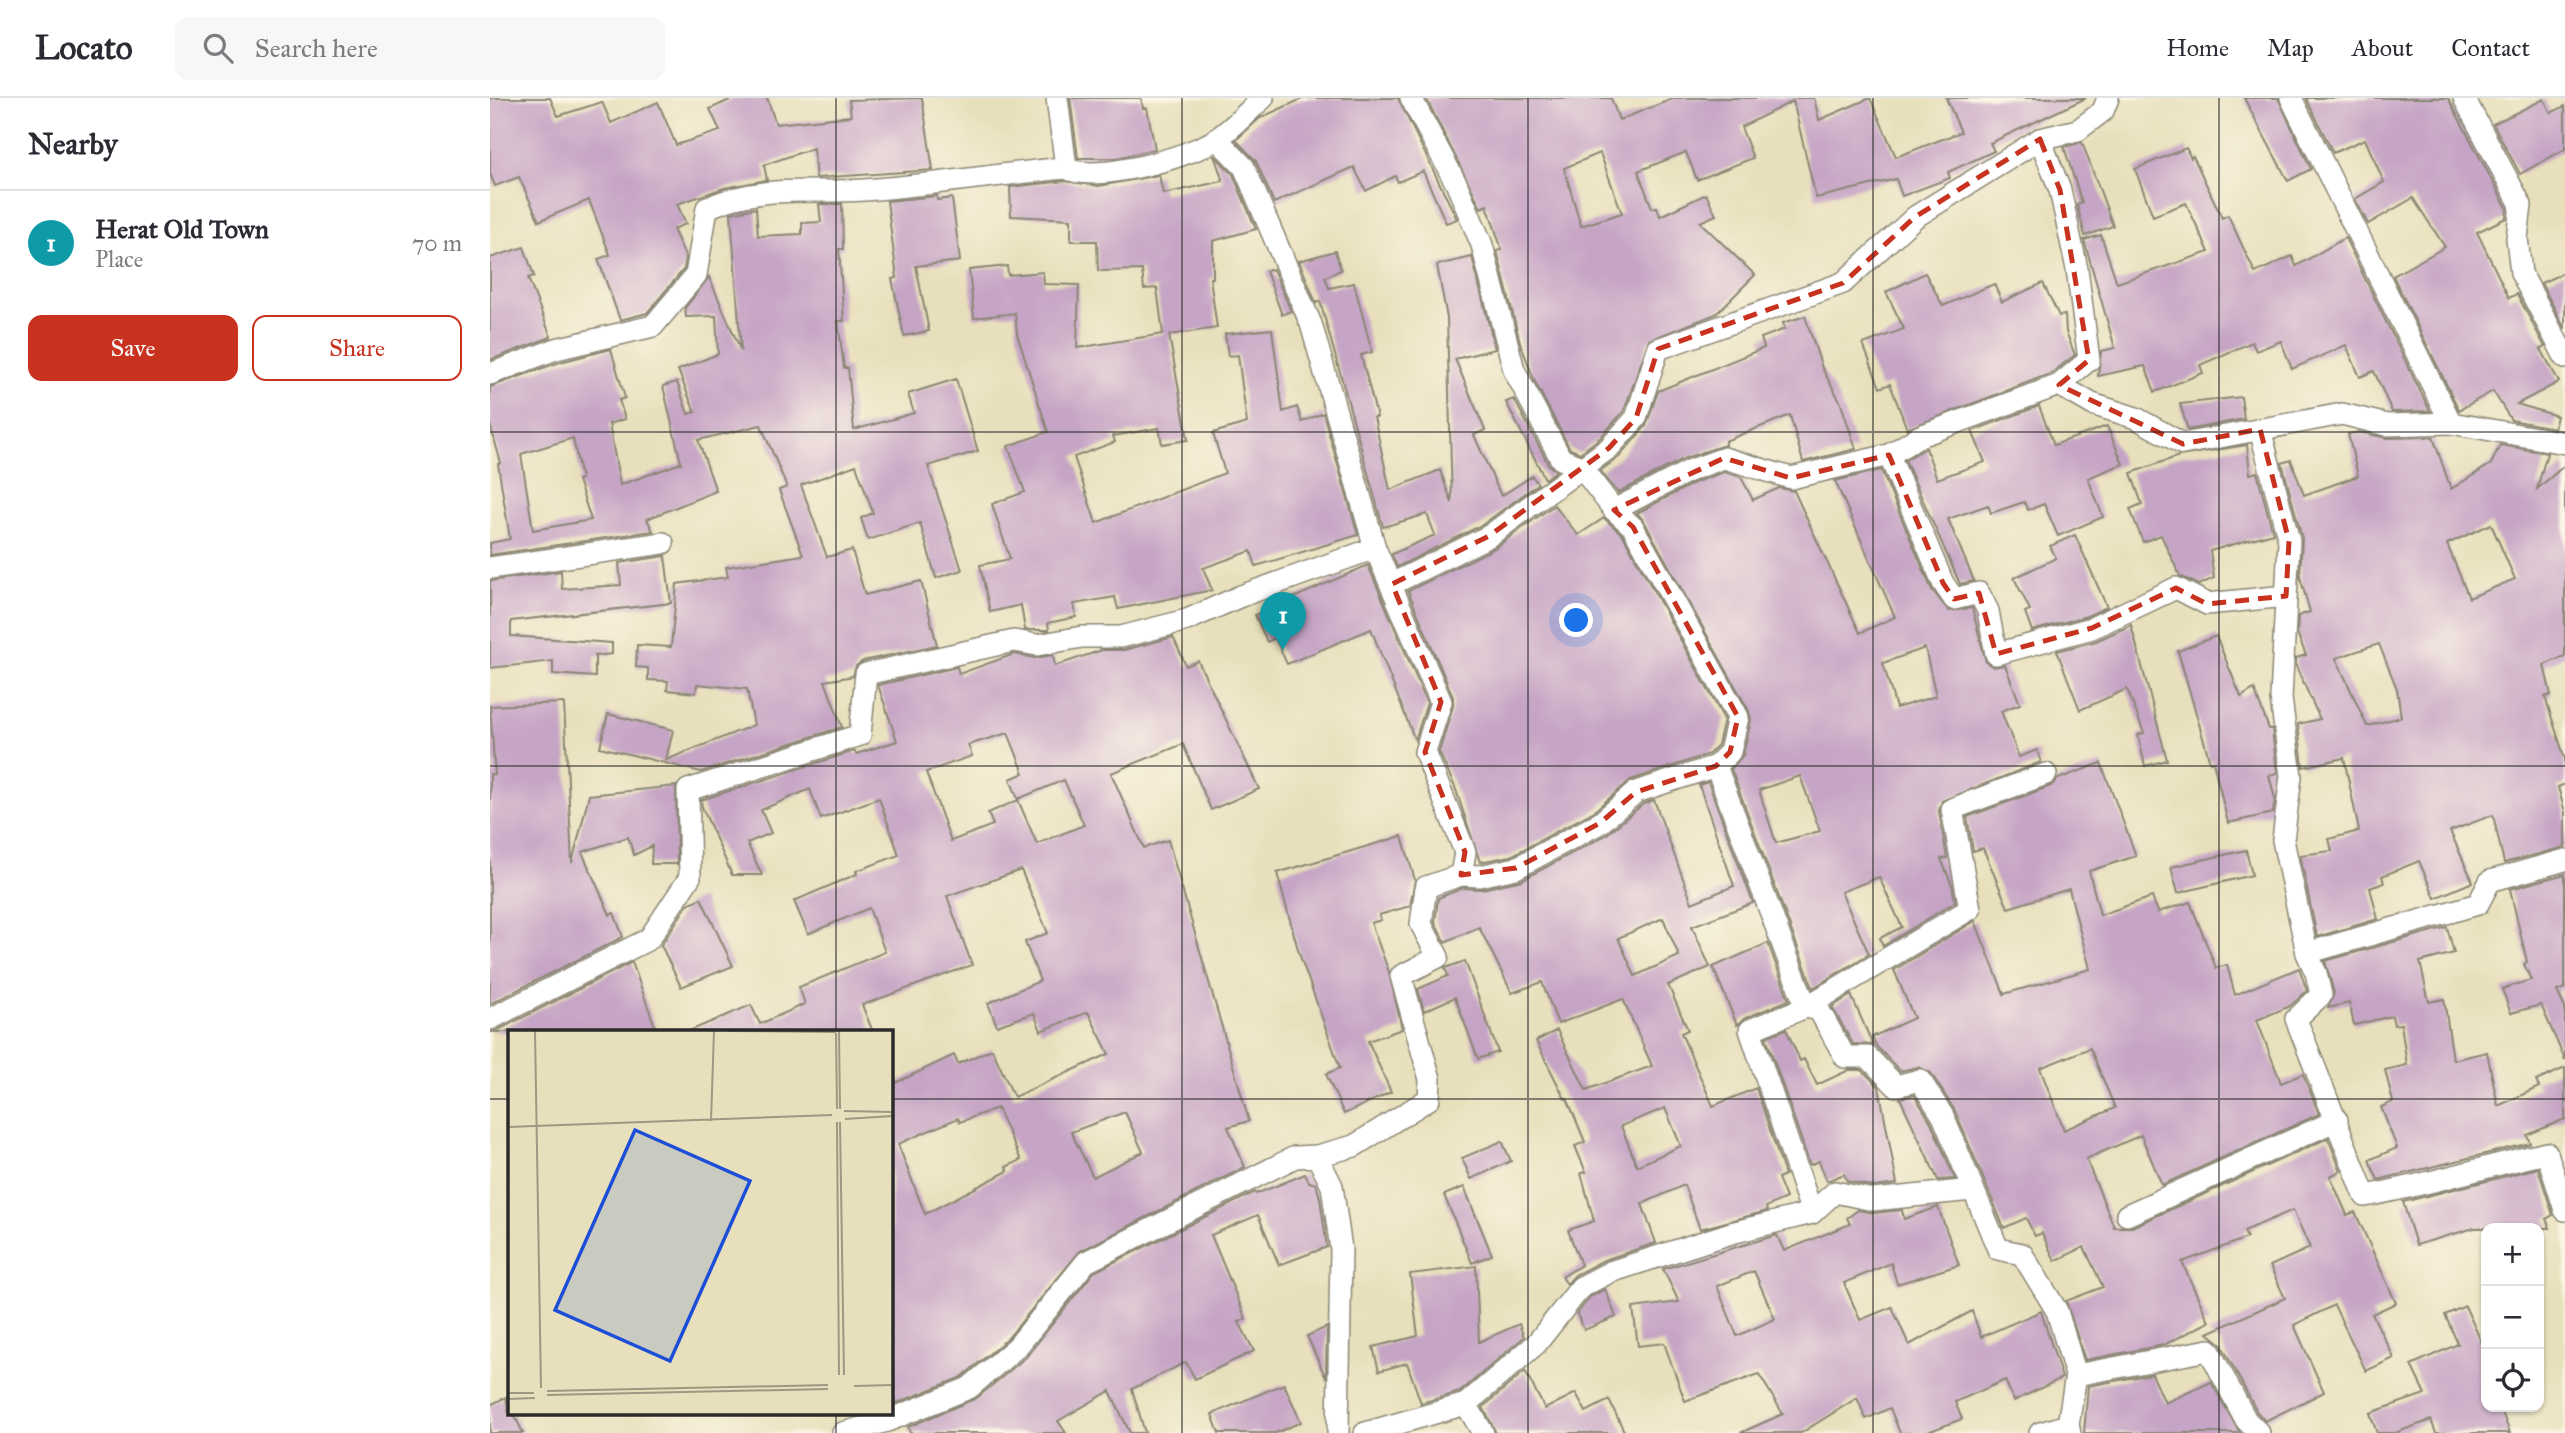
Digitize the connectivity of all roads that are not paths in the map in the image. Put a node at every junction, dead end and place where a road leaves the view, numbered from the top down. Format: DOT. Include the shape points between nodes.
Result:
graph roads {
  1 [pos="1057,98"];
  2 [pos="1263,98"];
  3 [pos="1411,98"];
  4 [pos="2108,98"];
  5 [pos="2291,98"];
  6 [pos="2464,98"];
  7 [pos="1217,139"];
  8 [pos="2039,139"];
  9 [pos="1066,168"];
  10 [pos="2565,357"];
  11 [pos="490,374"];
  12 [pos="2059,385"];
  13 [pos="2451,423"];
  14 [pos="2260,429"];
  15 [pos="2565,443"];
  16 [pos="1889,455"];
  17 [pos="1581,467"];
  18 [pos="1614,510"];
  19 [pos="663,543"];
  20 [pos="1375,548"];
  21 [pos="490,568"];
  22 [pos="1392,584"];
  23 [pos="2286,596"];
  24 [pos="1716,766"];
  25 [pos="2046,774"];
  26 [pos="2565,860"];
  27 [pos="1461,875"];
  28 [pos="2306,953"];
  29 [pos="1806,1007"];
  30 [pos="490,1019"];
  31 [pos="2337,1121"];
  32 [pos="1317,1156"];
  33 [pos="1972,1190"];
  34 [pos="2565,1210"];
  35 [pos="1812,1213"];
  36 [pos="2127,1215"];
  37 [pos="2076,1375"];
  38 [pos="1466,1404"];
  39 [pos="892,1415"];
  40 [pos="885,1417"];
  41 [pos="2069,1429"];
  42 [pos="844,1433"];
  43 [pos="1339,1433"];
  44 [pos="1365,1433"];
  45 [pos="1483,1433"];
  46 [pos="2040,1433"];
  47 [pos="2259,1433"];
  1 -- 9 [label="street"];
  2 -- 7 [label="street"];
  3 -- 17 [label="street" via="1457,185 1482,245 1514,370 1561,459"];
  4 -- 8 [label="street" via="2103,111 2078,130"];
  5 -- 13 [label="street"];
  6 -- 10 [label="street" via="2521,205 2517,238 2521,273"];
  7 -- 9 [label="street" via="1186,155 1146,166 1077,175"];
  7 -- 20 [label="street" via="1244,167 1311,324"];
  8 -- 12 [label="street" via="2060,190 2089,360"];
  8 -- 17 [label="street" via="1915,217 1843,283 1658,349 1636,418 1609,448"];
  9 -- 11 [label="street" via="863,190 794,189 724,201 707,208 696,275 653,326 556,349"];
  12 -- 14 [label="street" via="2183,444"];
  12 -- 16 [label="street" via="1920,436"];
  13 -- 14 [label="street" via="2386,425 2342,414"];
  13 -- 15 [label="street"];
  14 -- 23 [label="street" via="2289,541"];
  16 -- 18 [label="street" via="1791,478 1724,458"];
  16 -- 23 [label="street" via="1943,583 1954,599 1979,593 1988,611 1996,654 2091,628 2176,588 2207,604"];
  17 -- 18 [label="street"];
  17 -- 22 [label="street" via="1489,536"];
  18 -- 24 [label="street" via="1633,527 1738,717 1730,752"];
  19 -- 21 [label="street"];
  20 -- 22 [label="street"];
  20 -- 30 [label="street" via="1187,620 1121,637 1082,637 1037,645 1014,641 866,674 860,735 688,790 690,877 649,939"];
  22 -- 27 [label="street" via="1441,702 1425,752 1465,852"];
  23 -- 28 [label="street" via="2281,698 2291,776 2283,840"];
  24 -- 27 [label="street" via="1636,792 1600,823 1516,868"];
  24 -- 29 [label="street"];
  25 -- 29 [label="street" via="1952,809 1970,909"];
  26 -- 28 [label="street" via="2490,881 2478,904 2459,911"];
  27 -- 32 [label="street" via="1426,887 1421,924 1438,957 1401,976 1430,1079 1429,1099 1354,1146"];
  28 -- 31 [label="street" via="2322,995 2296,1019"];
  29 -- 33 [label="street" via="1819,1010 1845,1057 1868,1056 1896,1086 1920,1080 1942,1116"];
  29 -- 35 [label="street" via="1749,1030"];
  31 -- 34 [label="street" via="2365,1196 2547,1153"];
  31 -- 36 [label="street"];
  32 -- 39 [label="street" via="1294,1157 1086,1262 1017,1347 969,1388"];
  32 -- 43 [label="street" via="1332,1186 1341,1249"];
  33 -- 35 [label="street" via="1873,1200 1835,1192"];
  33 -- 37 [label="street" via="1998,1249 2022,1254 2057,1311"];
  35 -- 38 [label="street" via="1719,1237 1610,1272 1581,1287 1536,1344"];
  37 -- 41 [label="street"];
  37 -- 47 [label="street" via="2209,1350 2246,1420"];
  38 -- 44 [label="street"];
  38 -- 45 [label="street"];
  40 -- 42 [label="street"];
  41 -- 46 [label="street"];
}
